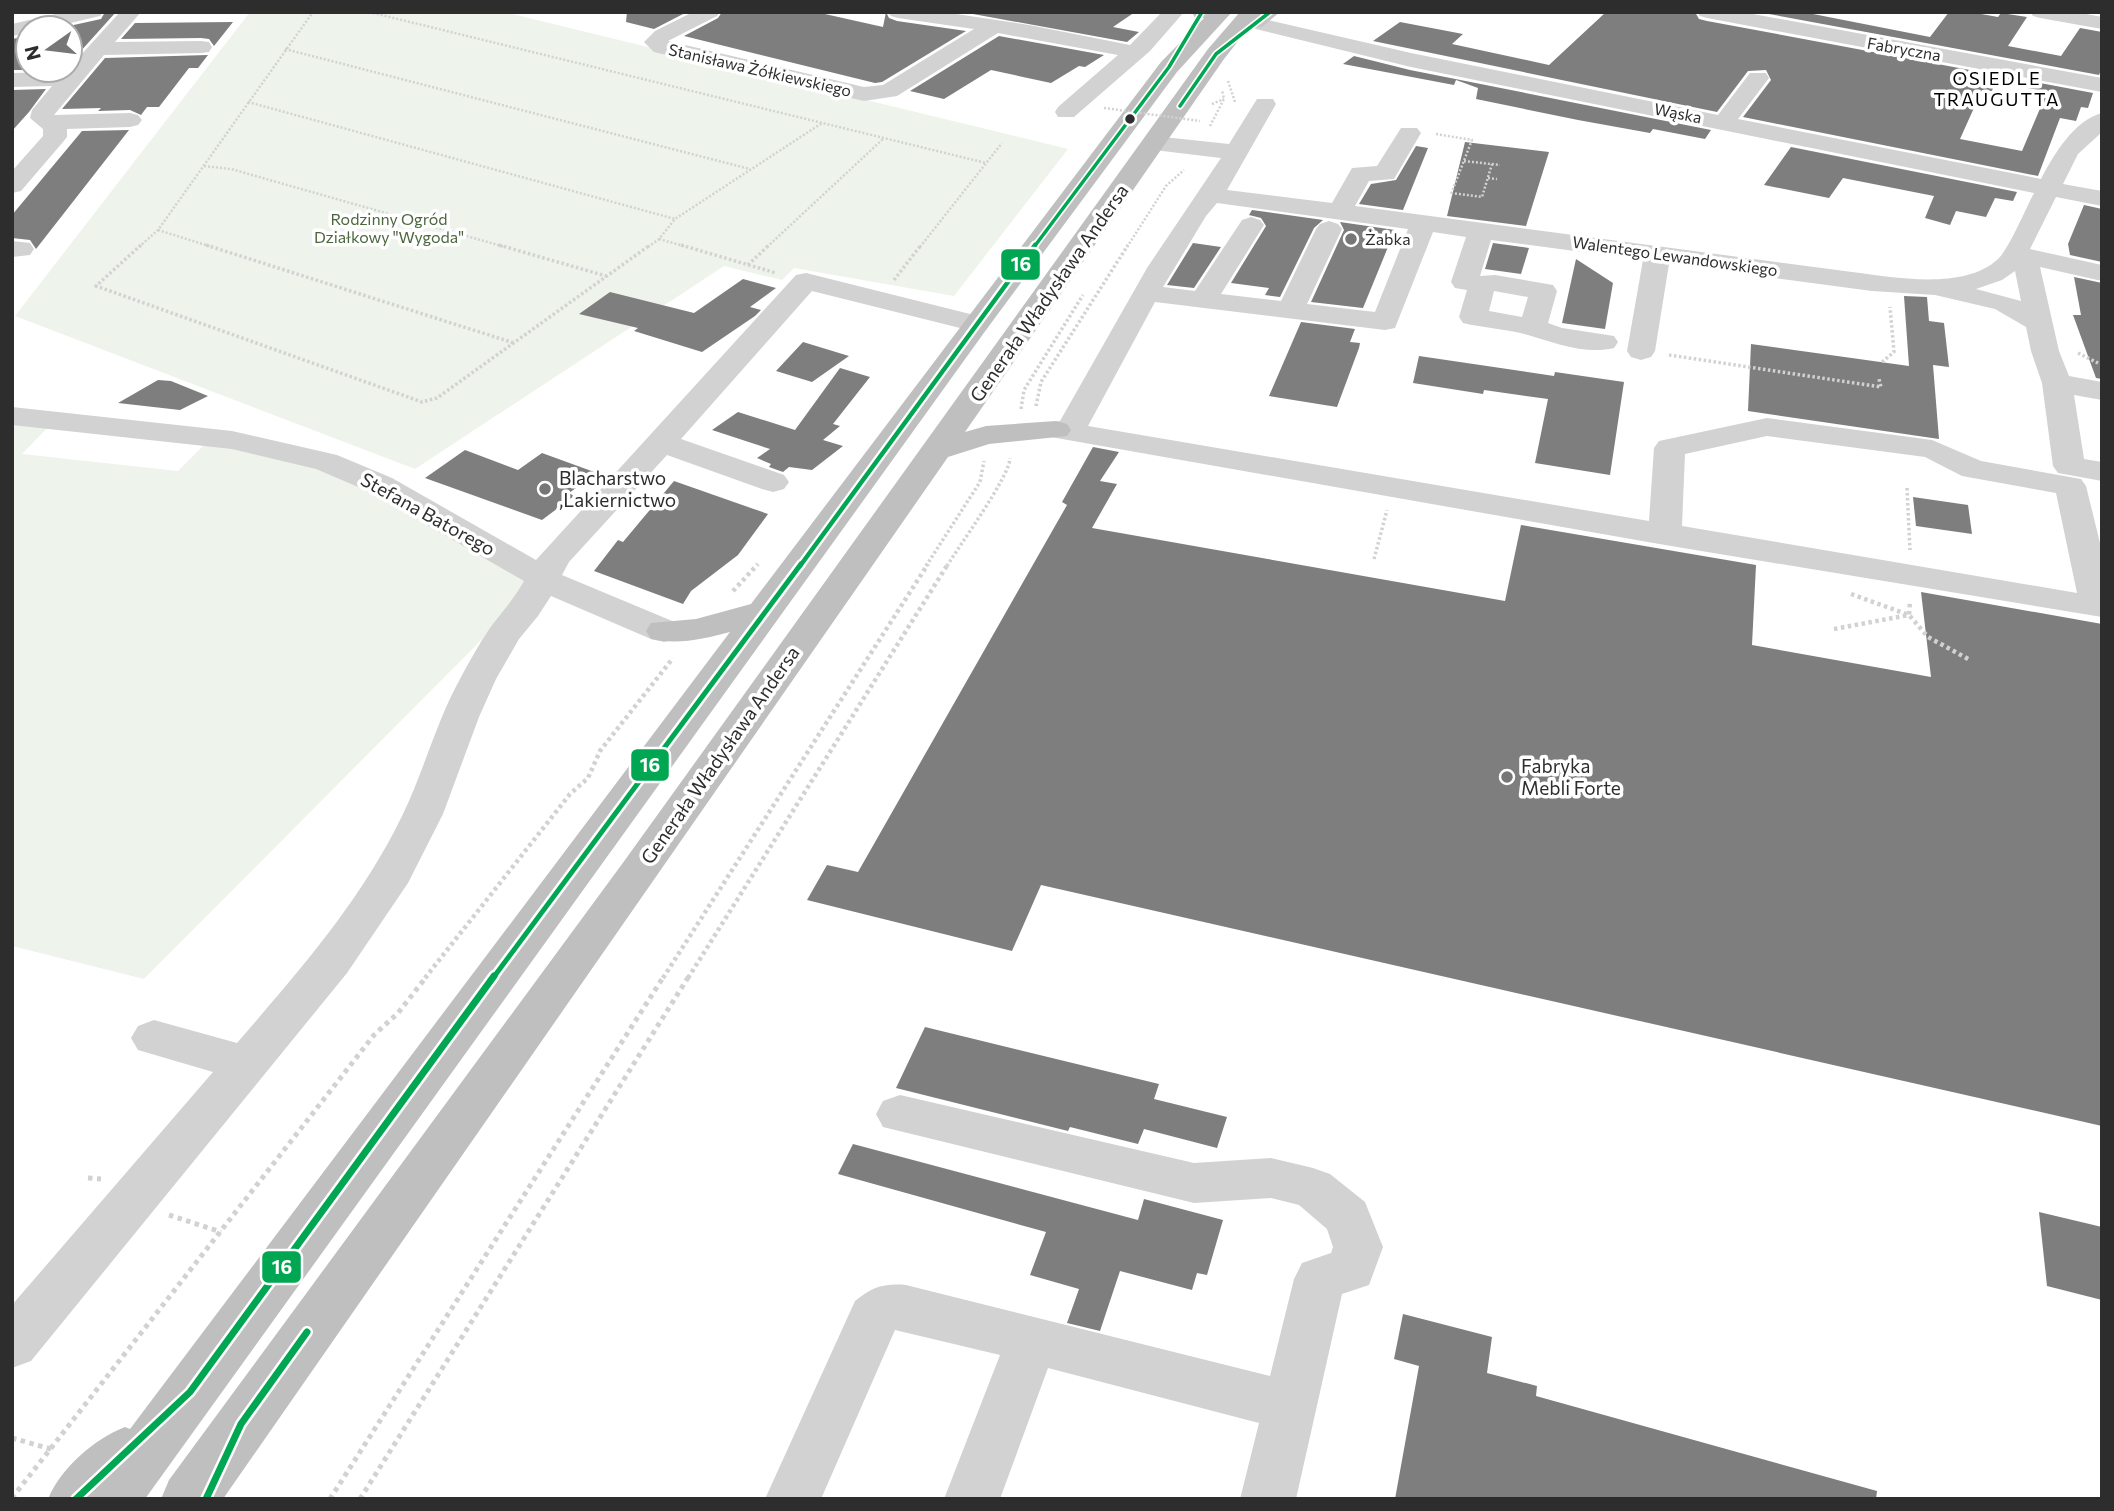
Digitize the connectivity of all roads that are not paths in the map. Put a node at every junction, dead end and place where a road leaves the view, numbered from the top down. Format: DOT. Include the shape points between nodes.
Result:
graph roads {
  1 [pos="93,12"];
  2 [pos="131,12"];
  3 [pos="673,12"];
  4 [pos="898,12"];
  5 [pos="1174,12"];
  6 [pos="1707,12"];
  7 [pos="2040,12"];
  8 [pos="1204,13"];
  9 [pos="75,14"];
  10 [pos="704,15"];
  11 [pos="1259,16"];
  12 [pos="2102,23"];
  13 [pos="994,26"];
  14 [pos="201,47"];
  15 [pos="100,49"];
  16 [pos="1133,52"];
  17 [pos="84,67"];
  18 [pos="1758,78"];
  19 [pos="68,84"];
  20 [pos="2102,85"];
  21 [pos="1265,104"];
  22 [pos="1066,112"];
  23 [pos="130,120"];
  24 [pos="2102,120"];
  25 [pos="50,122"];
  26 [pos="1724,122"];
  27 [pos="1409,133"];
  28 [pos="1154,143"];
  29 [pos="1235,152"];
  30 [pos="12,155"];
  31 [pos="38,155"];
  32 [pos="12,186"];
  33 [pos="2048,188"];
  34 [pos="1211,195"];
  35 [pos="2102,199"];
  36 [pos="1332,217"];
  37 [pos="1424,222"];
  38 [pos="1251,225"];
  39 [pos="1481,231"];
  40 [pos="1657,254"];
  41 [pos="2017,255"];
  42 [pos="2102,274"];
  43 [pos="1483,284"];
  44 [pos="1929,287"];
  45 [pos="1147,293"];
  46 [pos="1203,300"];
  47 [pos="1291,309"];
  48 [pos="2038,322"];
  49 [pos="976,324"];
  50 [pos="1533,327"];
  51 [pos="1604,342"];
  52 [pos="1641,351"];
  53 [pos="994,372"];
  54 [pos="2057,383"];
  55 [pos="2102,391"];
  56 [pos="12,416"];
  57 [pos="1031,427"];
  58 [pos="661,442"];
  59 [pos="938,450"];
  60 [pos="2102,472"];
  61 [pos="773,482"];
  62 [pos="2070,486"];
  63 [pos="2102,490"];
  64 [pos="1664,535"];
  65 [pos="543,578"];
  66 [pos="2100,607"];
  67 [pos="768,610"];
  68 [pos="667,642"];
  69 [pos="707,690"];
  70 [pos="154,1038"];
  71 [pos="245,1063"];
  72 [pos="900,1114"];
  73 [pos="1031,1342"];
  74 [pos="12,1344"];
  75 [pos="190,1392"];
  76 [pos="1290,1406"];
  77 [pos="241,1424"];
  78 [pos="76,1499"];
  79 [pos="111,1499"];
  80 [pos="189,1499"];
  81 [pos="206,1499"];
  82 [pos="793,1499"];
  83 [pos="972,1499"];
  84 [pos="1268,1499"];
  1 -- 9 [label="street"];
  2 -- 15 [label="street"];
  3 -- 10 [label="street"];
  4 -- 13 [label="street"];
  5 -- 16 [label="street"];
  6 -- 20 [label="street, Fabryczna"];
  7 -- 12 [label="street"];
  8 -- 49 [label="highway, Generała Władysława Andersa" via="1169,67"];
  10 -- 13 [label="street, Stanisława Żółkiewskiego" via="655,42 864,94 889,91"];
  11 -- 26 [label="street, Wąska"];
  11 -- 28 [label="highway, Generała Władysława Andersa" via="1216,54"];
  13 -- 16 [label="street"];
  14 -- 15 [label="street"];
  15 -- 17 [label="street"];
  16 -- 22 [label="street"];
  18 -- 26 [label="street"];
  19 -- 25 [label="street" via="43,110 42,118"];
  21 -- 29 [label="street"];
  23 -- 25 [label="street"];
  24 -- 33 [label="street" via="2068,149"];
  25 -- 31 [label="street" via="55,137"];
  26 -- 33 [label="street, Wąska"];
  27 -- 36 [label="street" via="1385,174 1361,173"];
  28 -- 29 [label="street"];
  28 -- 53 [label="highway, Generała Władysława Andersa"];
  29 -- 34 [label="street"];
  30 -- 31 [label="street"];
  31 -- 32 [label="street"];
  33 -- 35 [label="street, Wąska"];
  33 -- 41 [label="street"];
  34 -- 36 [label="street, Walentego Lewandowskiego"];
  34 -- 45 [label="street"];
  36 -- 37 [label="street, Walentego Lewandowskiego"];
  36 -- 47 [label="street"];
  37 -- 39 [label="street, Walentego Lewandowskiego"];
  37 -- 47 [label="street" via="1385,322"];
  38 -- 46 [label="street"];
  39 -- 40 [label="street, Walentego Lewandowskiego"];
  39 -- 43 [label="street" via="1465,282"];
  40 -- 44 [label="street, Walentego Lewandowskiego"];
  40 -- 52 [label="street"];
  41 -- 42 [label="street"];
  41 -- 44 [label="street, Walentego Lewandowskiego" via="1993,274"];
  41 -- 48 [label="street" via="2028,269"];
  43 -- 50 [label="street" via="1473,317"];
  43 -- 50 [label="street" via="1543,291"];
  44 -- 48 [label="street" via="2004,303"];
  45 -- 46 [label="street"];
  45 -- 57 [label="street"];
  46 -- 47 [label="street"];
  48 -- 54 [label="street"];
  49 -- 58 [label="street" via="806,281"];
  49 -- 67 [label="highway, Generała Władysława Andersa"];
  50 -- 51 [label="street" via="1557,336"];
  53 -- 57 [label="highway" via="1004,405"];
  53 -- 59 [label="highway, Generała Władysława Andersa"];
  54 -- 55 [label="street"];
  54 -- 60 [label="street" via="2069,466"];
  56 -- 65 [label="street, Stefana Batorego" via="232,440 326,462 381,485"];
  57 -- 59 [label="highway"];
  57 -- 64 [label="street"];
  58 -- 61 [label="street"];
  58 -- 65 [label="street" via="555,557"];
  59 -- 77 [label="highway, Generała Władysława Andersa"];
  62 -- 63 [label="street"];
  62 -- 64 [label="street" via="1973,469 1932,449 1767,427 1670,448"];
  62 -- 66 [label="street"];
  64 -- 66 [label="street"];
  65 -- 68 [label="street, Stefana Batorego"];
  65 -- 71 [label="street" via="478,679 423,814 387,883 332,962"];
  67 -- 68 [label="highway"];
  67 -- 69 [label="highway, Generała Władysława Andersa"];
  68 -- 69 [label="highway" via="684,647 701,666"];
  69 -- 75 [label="highway, Generała Władysława Andersa"];
  70 -- 71 [label="street"];
  71 -- 74 [label="street"];
  72 -- 76 [label="street" via="1194,1183 1271,1178 1313,1188 1347,1217 1359,1247 1351,1269 1320,1279"];
  73 -- 76 [label="street"];
  73 -- 82 [label="street" via="886,1306 873,1317"];
  73 -- 83 [label="street"];
  75 -- 78 [label="highway"];
  75 -- 79 [label="highway, Generała Władysława Andersa"];
  76 -- 84 [label="street"];
  77 -- 80 [label="highway, Generała Władysława Andersa"];
  77 -- 81 [label="highway"];
}
